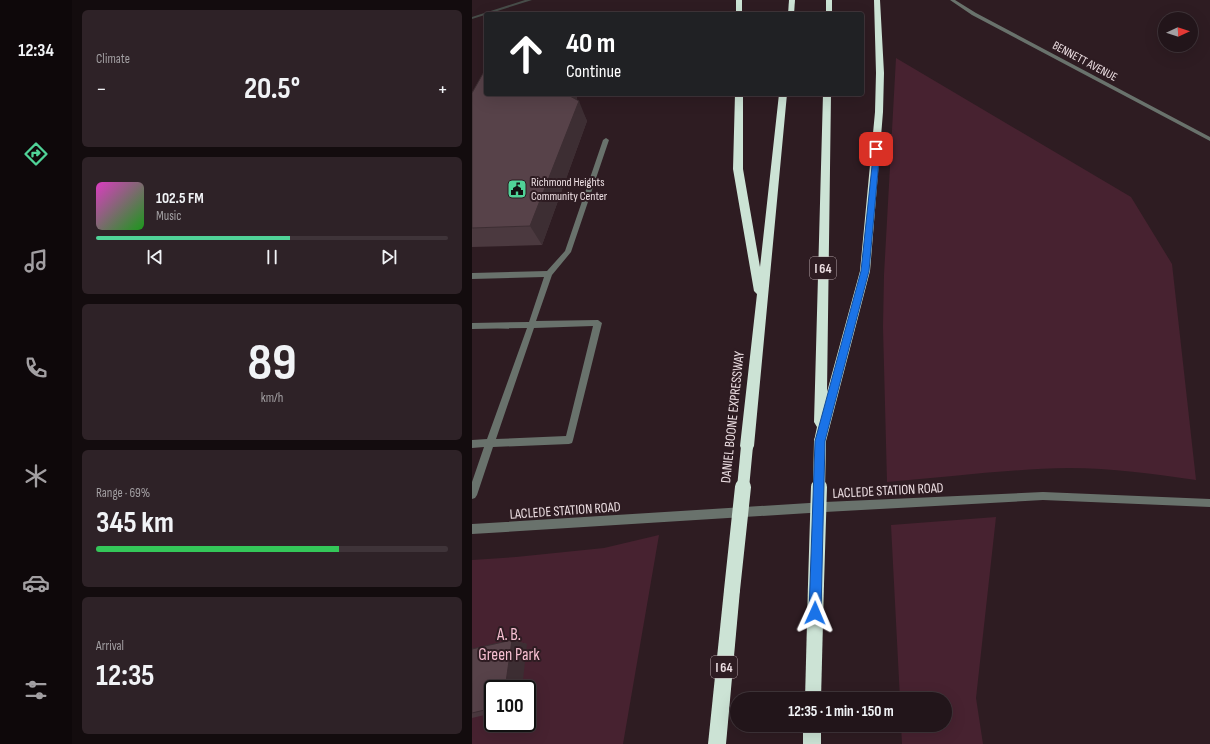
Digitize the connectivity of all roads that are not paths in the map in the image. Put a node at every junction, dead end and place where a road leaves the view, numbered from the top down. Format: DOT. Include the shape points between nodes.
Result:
graph roads {
  1 [pos="740,0"];
  2 [pos="792,0"];
  3 [pos="829,0"];
  4 [pos="877,0"];
  5 [pos="952,0"];
  6 [pos="739,12"];
  7 [pos="791,12"];
  8 [pos="829,12"];
  9 [pos="740,96"];
  10 [pos="783,96"];
  11 [pos="827,96"];
  12 [pos="1210,139"];
  13 [pos="606,140"];
  14 [pos="549,274"];
  15 [pos="472,276"];
  16 [pos="761,306"];
  17 [pos="532,324"];
  18 [pos="472,326"];
  19 [pos="820,441"];
  20 [pos="490,443"];
  21 [pos="472,444"];
  22 [pos="472,495"];
  23 [pos="1210,502"];
  24 [pos="472,529"];
  25 [pos="813,692"];
  26 [pos="812,732"];
  27 [pos="717,744"];
  28 [pos="812,744"];
  1 -- 6 [label="highway"];
  2 -- 7 [label="highway"];
  3 -- 8 [label="highway"];
  4 -- 19 [label="highway" via="879,112 865,271"];
  5 -- 12 [label="street, BENNETT AVENUE"];
  9 -- 16 [label="highway" via="738,169"];
  10 -- 16 [label="highway, DANIEL BOONE EXPRESSWAY / I 64"];
  11 -- 19 [label="highway, I 64"];
  13 -- 14 [label="street" via="568,252"];
  14 -- 15 [label="street"];
  14 -- 17 [label="street"];
  16 -- 27 [label="highway, DANIEL BOONE EXPRESSWAY / I 64, bridge"];
  17 -- 18 [label="street"];
  17 -- 20 [label="street"];
  17 -- 20 [label="street" via="598,323 569,440"];
  19 -- 25 [label="highway, I 64, bridge"];
  20 -- 21 [label="street"];
  20 -- 22 [label="street"];
  23 -- 24 [label="street, LACLEDE STATION ROAD" via="1043,496"];
  26 -- 28 [label="highway"];
}
